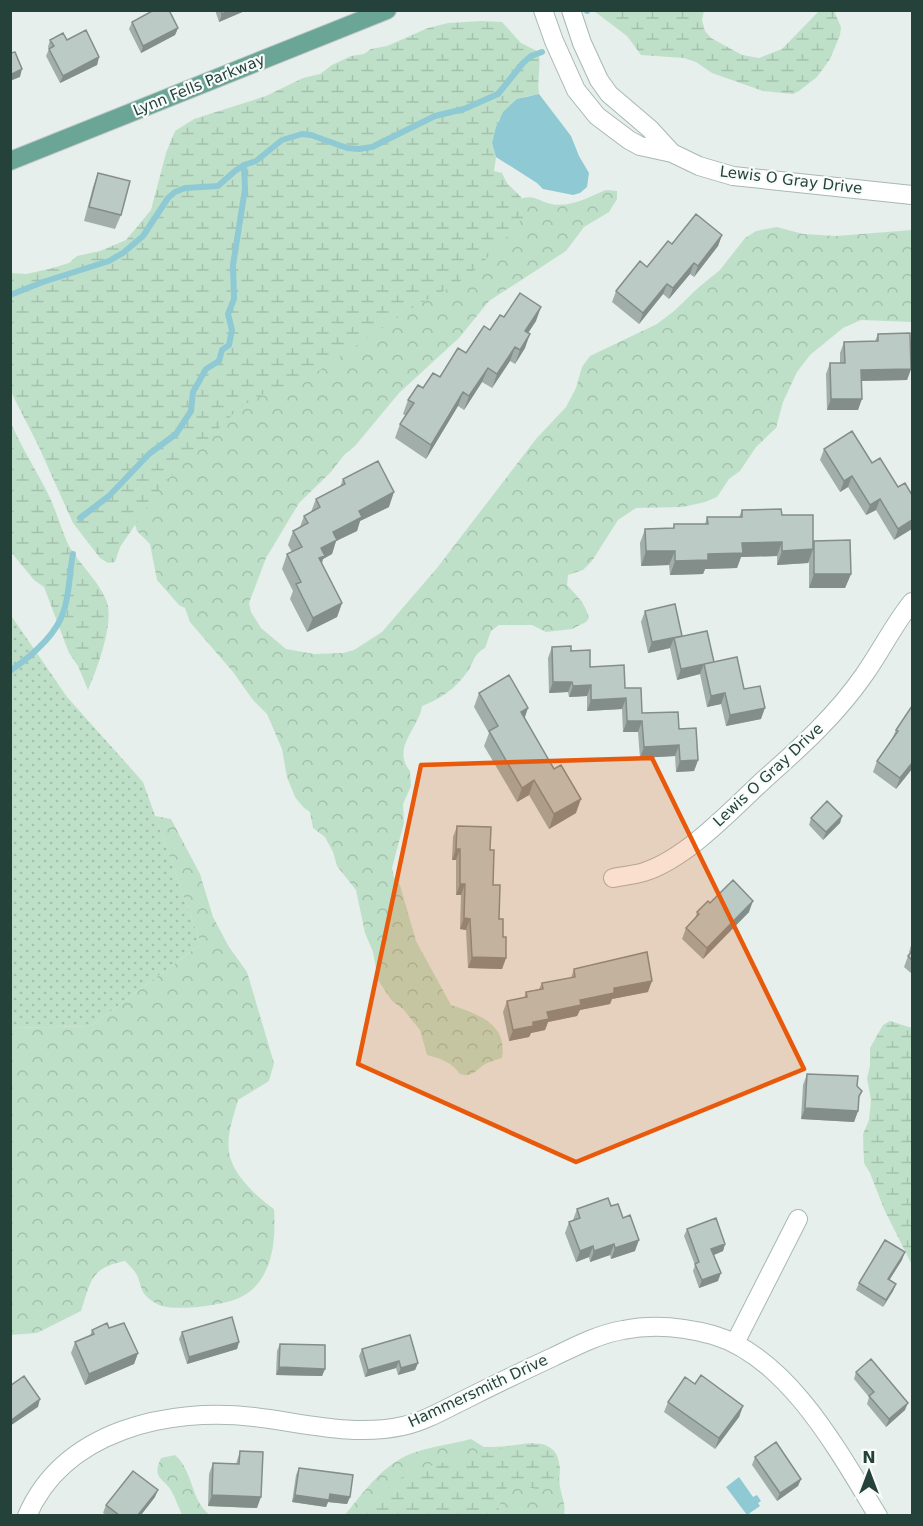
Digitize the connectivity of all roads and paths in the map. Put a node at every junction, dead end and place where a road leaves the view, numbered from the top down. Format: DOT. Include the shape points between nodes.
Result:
graph roads {
  1 [pos="387,10"];
  2 [pos="543,10"];
  3 [pos="571,10"];
  4 [pos="672,153"];
  5 [pos="10,161"];
  6 [pos="912,195"];
  7 [pos="912,602"];
  8 [pos="613,878"];
  9 [pos="798,1219"];
  10 [pos="735,1343"];
  11 [pos="27,1515"];
  12 [pos="878,1515"];
  1 -- 5 [label="main road, Lynn Fells Parkway"];
  2 -- 4 [label="street, Lewis O Gray Drive" via="566,70 585,103 629,140"];
  3 -- 4 [label="street, Lewis O Gray Drive" via="599,80"];
  4 -- 6 [label="street, Lewis O Gray Drive" via="733,176"];
  7 -- 8 [label="street, Lewis O Gray Drive" via="864,676 797,752 677,855 646,871"];
  9 -- 10 [label="street"];
  10 -- 11 [label="street, Hammersmith Drive" via="672,1328 620,1330 586,1341 443,1411 403,1426 344,1430 252,1416 201,1414 161,1420 112,1435 70,1458 46,1482"];
  10 -- 12 [label="street, Hammersmith Drive" via="755,1354 788,1386"];
}
